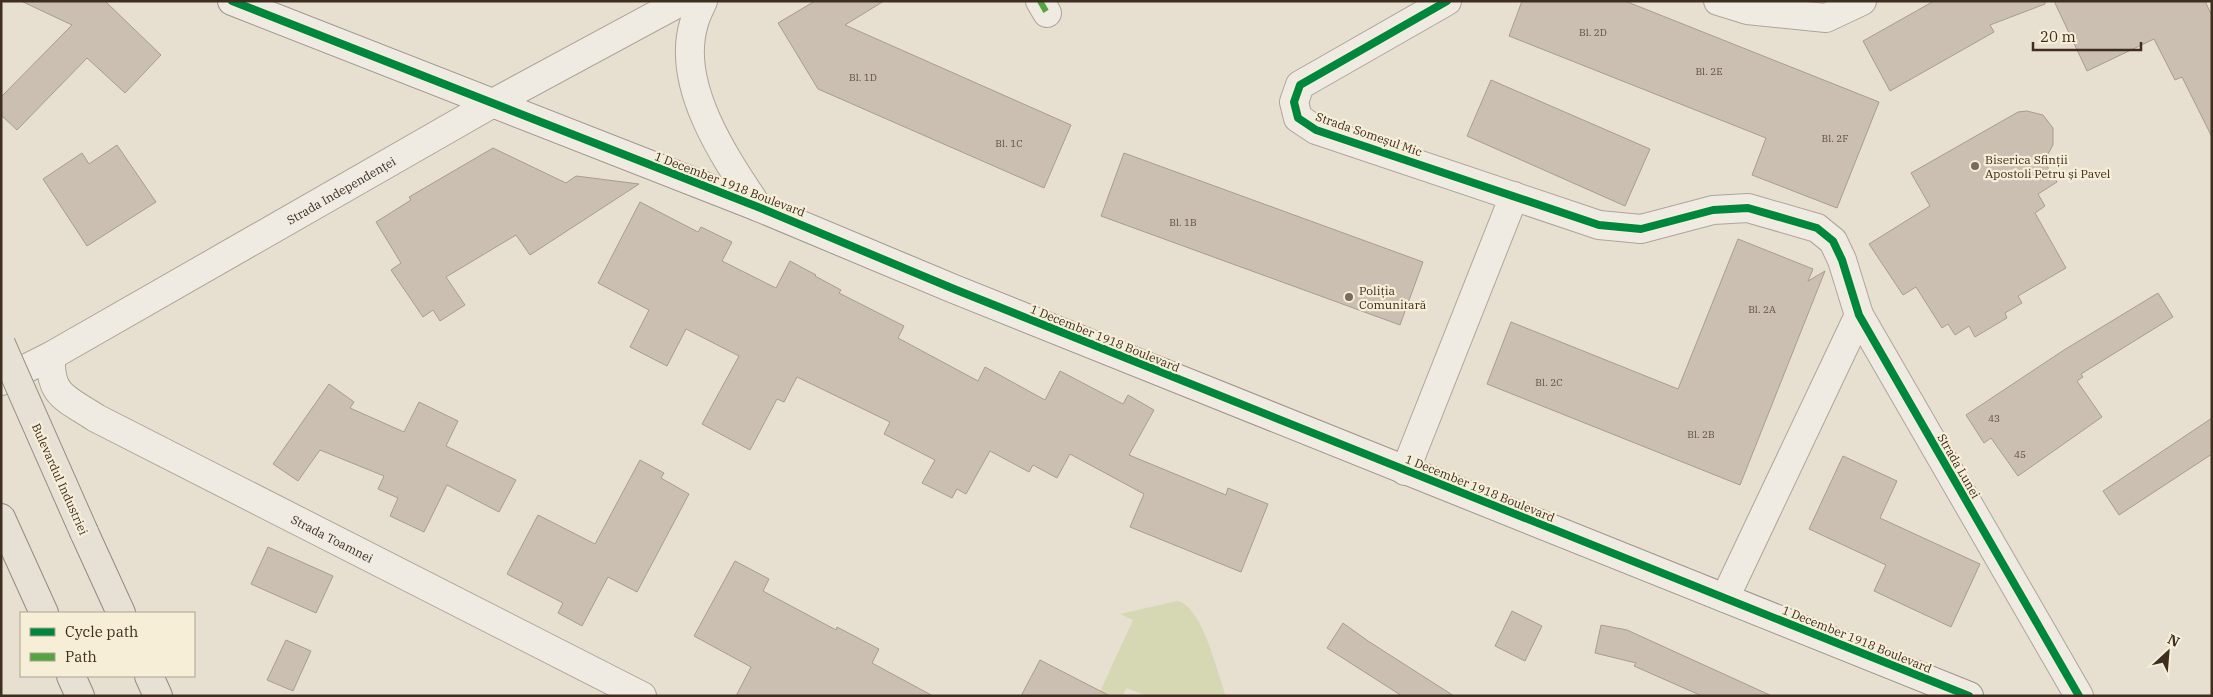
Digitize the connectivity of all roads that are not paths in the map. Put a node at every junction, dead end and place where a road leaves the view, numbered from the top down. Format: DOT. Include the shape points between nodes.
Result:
graph roads {
  1 [pos="232,1"];
  2 [pos="682,1"];
  3 [pos="703,1"];
  4 [pos="1447,1"];
  5 [pos="1718,1"];
  6 [pos="1862,1"];
  7 [pos="493,103"];
  8 [pos="1514,196"];
  9 [pos="758,207"];
  10 [pos="1833,241"];
  11 [pos="1860,316"];
  12 [pos="1,344"];
  13 [pos="51,356"];
  14 [pos="1,381"];
  15 [pos="1405,471"];
  16 [pos="1,518"];
  17 [pos="1725,598"];
  18 [pos="44,612"];
  19 [pos="120,612"];
  20 [pos="72,677"];
  21 [pos="149,677"];
  22 [pos="80,696"];
  23 [pos="158,696"];
  24 [pos="642,696"];
  25 [pos="1969,696"];
  26 [pos="2079,696"];
  1 -- 7 [label="street, 1 December 1918 Boulevard"];
  2 -- 7 [label="street, Strada Independenței"];
  3 -- 9 [label="street" via="694,23 693,79 714,138"];
  4 -- 8 [label="street, Strada Someșul Mic" via="1300,85 1294,102 1298,118 1316,130"];
  5 -- 6 [label="street" via="1747,10 1826,18"];
  7 -- 9 [label="street, 1 December 1918 Boulevard"];
  7 -- 13 [label="street, Strada Independenței"];
  8 -- 10 [label="street, Strada Someșul Mic" via="1599,225 1641,229 1713,210 1748,208 1817,228"];
  8 -- 15 [label="street"];
  9 -- 15 [label="street, 1 December 1918 Boulevard"];
  10 -- 11 [label="street, Strada Lunei"];
  11 -- 17 [label="street"];
  11 -- 26 [label="street, Strada Lunei"];
  12 -- 19 [label="main road, Bulevardul Industriei, bridge"];
  13 -- 14 [label="street, Strada Independenței"];
  13 -- 24 [label="street, Strada Toamnei" via="50,374 55,389 96,418"];
  15 -- 17 [label="street, 1 December 1918 Boulevard"];
  16 -- 18 [label="main road"];
  17 -- 25 [label="street, 1 December 1918 Boulevard"];
  20 -- 22 [label="main road"];
  21 -- 23 [label="main road"];
}
